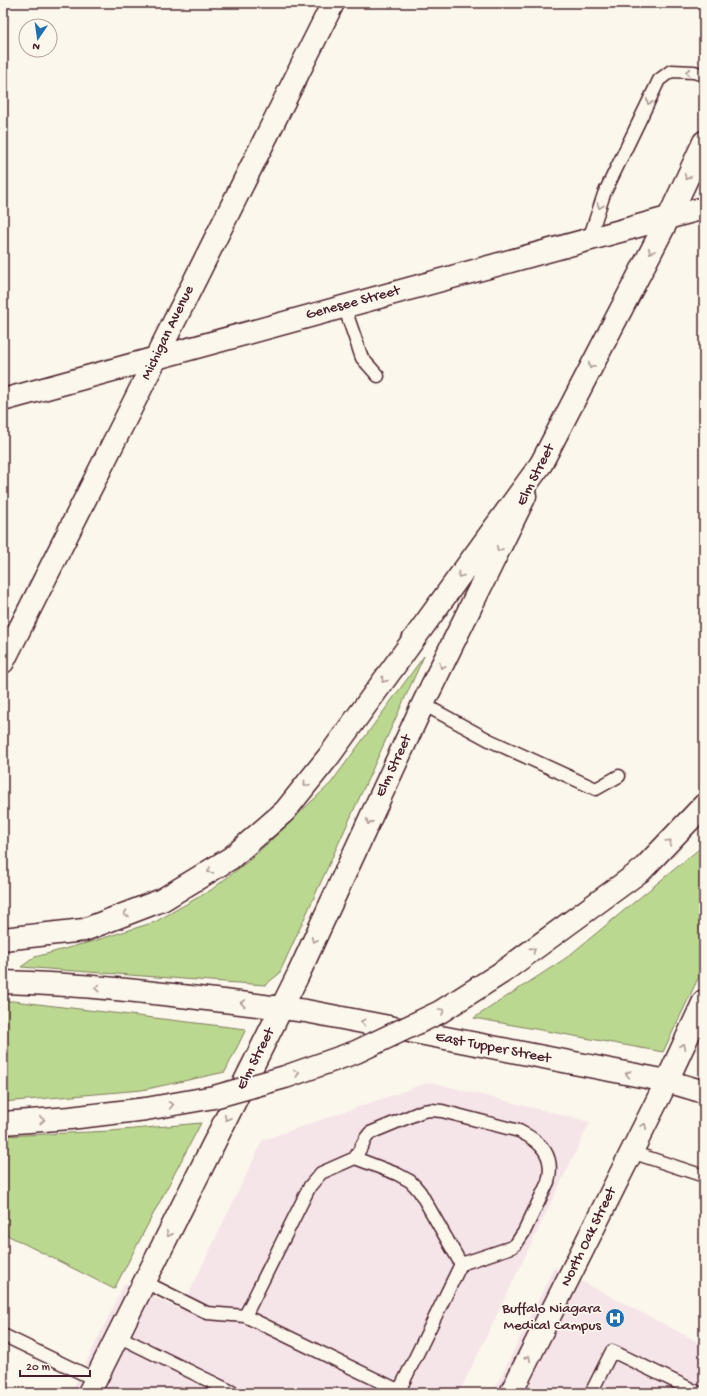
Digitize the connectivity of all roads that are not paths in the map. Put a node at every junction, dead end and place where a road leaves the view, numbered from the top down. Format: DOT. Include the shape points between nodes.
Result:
graph roads {
  1 [pos="333,3"];
  2 [pos="704,75"];
  3 [pos="704,142"];
  4 [pos="704,208"];
  5 [pos="669,216"];
  6 [pos="589,239"];
  7 [pos="344,306"];
  8 [pos="156,358"];
  9 [pos="378,376"];
  10 [pos="3,400"];
  11 [pos="541,464"];
  12 [pos="3,662"];
  13 [pos="423,704"];
  14 [pos="619,776"];
  15 [pos="704,805"];
  16 [pos="3,939"];
  17 [pos="3,982"];
  18 [pos="704,1001"];
  19 [pos="282,1008"];
  20 [pos="667,1081"];
  21 [pos="704,1092"];
  22 [pos="3,1123"];
  23 [pos="631,1152"];
  24 [pos="355,1158"];
  25 [pos="704,1176"];
  26 [pos="462,1264"];
  27 [pos="145,1282"];
  28 [pos="245,1316"];
  29 [pos="3,1335"];
  30 [pos="118,1336"];
  31 [pos="93,1386"];
  32 [pos="401,1392"];
  33 [pos="234,1393"];
  34 [pos="511,1393"];
  35 [pos="591,1393"];
  36 [pos="699,1393"];
  1 -- 8 [label="main road, Michigan Avenue"];
  2 -- 6 [label="lane, one-way" via="671,71 659,80 604,194"];
  3 -- 5 [label="main road, Elm Street, one-way"];
  4 -- 5 [label="main road, Genesee Street"];
  5 -- 6 [label="main road, Genesee Street"];
  5 -- 11 [label="main road, Elm Street, one-way"];
  6 -- 7 [label="main road, Genesee Street"];
  7 -- 8 [label="main road, Genesee Street"];
  7 -- 9 [label="lane" via="362,358"];
  8 -- 10 [label="main road, Genesee Street"];
  8 -- 12 [label="main road, Michigan Avenue"];
  11 -- 13 [label="main road, Elm Street, one-way"];
  11 -- 16 [label="main road, one-way" via="329,756 285,811 249,843 231,858 155,903 84,930"];
  13 -- 14 [label="lane" via="489,740 596,789"];
  13 -- 19 [label="main road, Elm Street, one-way"];
  22 -- 15 [label="main road, one-way, bridge" via="146,1109 214,1097 285,1077 356,1052 440,1012 501,973 642,870"];
  19 -- 17 [label="main road, East Tupper Street, one-way" via="113,989"];
  20 -- 18 [label="main road, North Oak Street, one-way"];
  20 -- 19 [label="main road, East Tupper Street, one-way"];
  19 -- 27 [label="main road, Elm Street, one-way"];
  20 -- 21 [label="main road, East Tupper Street"];
  23 -- 20 [label="main road, North Oak Street, one-way"];
  23 -- 25 [label="lane"];
  34 -- 23 [label="main road, North Oak Street, one-way"];
  24 -- 26 [label="lane" via="410,1181 420,1192"];
  24 -- 26 [label="lane" via="370,1133 431,1110 519,1131 541,1145 547,1154 550,1174 520,1238 512,1246"];
  24 -- 28 [label="lane" via="321,1173 310,1186"];
  26 -- 32 [label="lane"];
  27 -- 28 [label="lane" via="207,1313"];
  27 -- 30 [label="main road, Elm Street"];
  28 -- 32 [label="lane"];
  29 -- 31 [label="lane"];
  30 -- 31 [label="main road, Elm Street"];
  30 -- 33 [label="lane"];
  35 -- 36 [label="lane" via="612,1351"];
}
